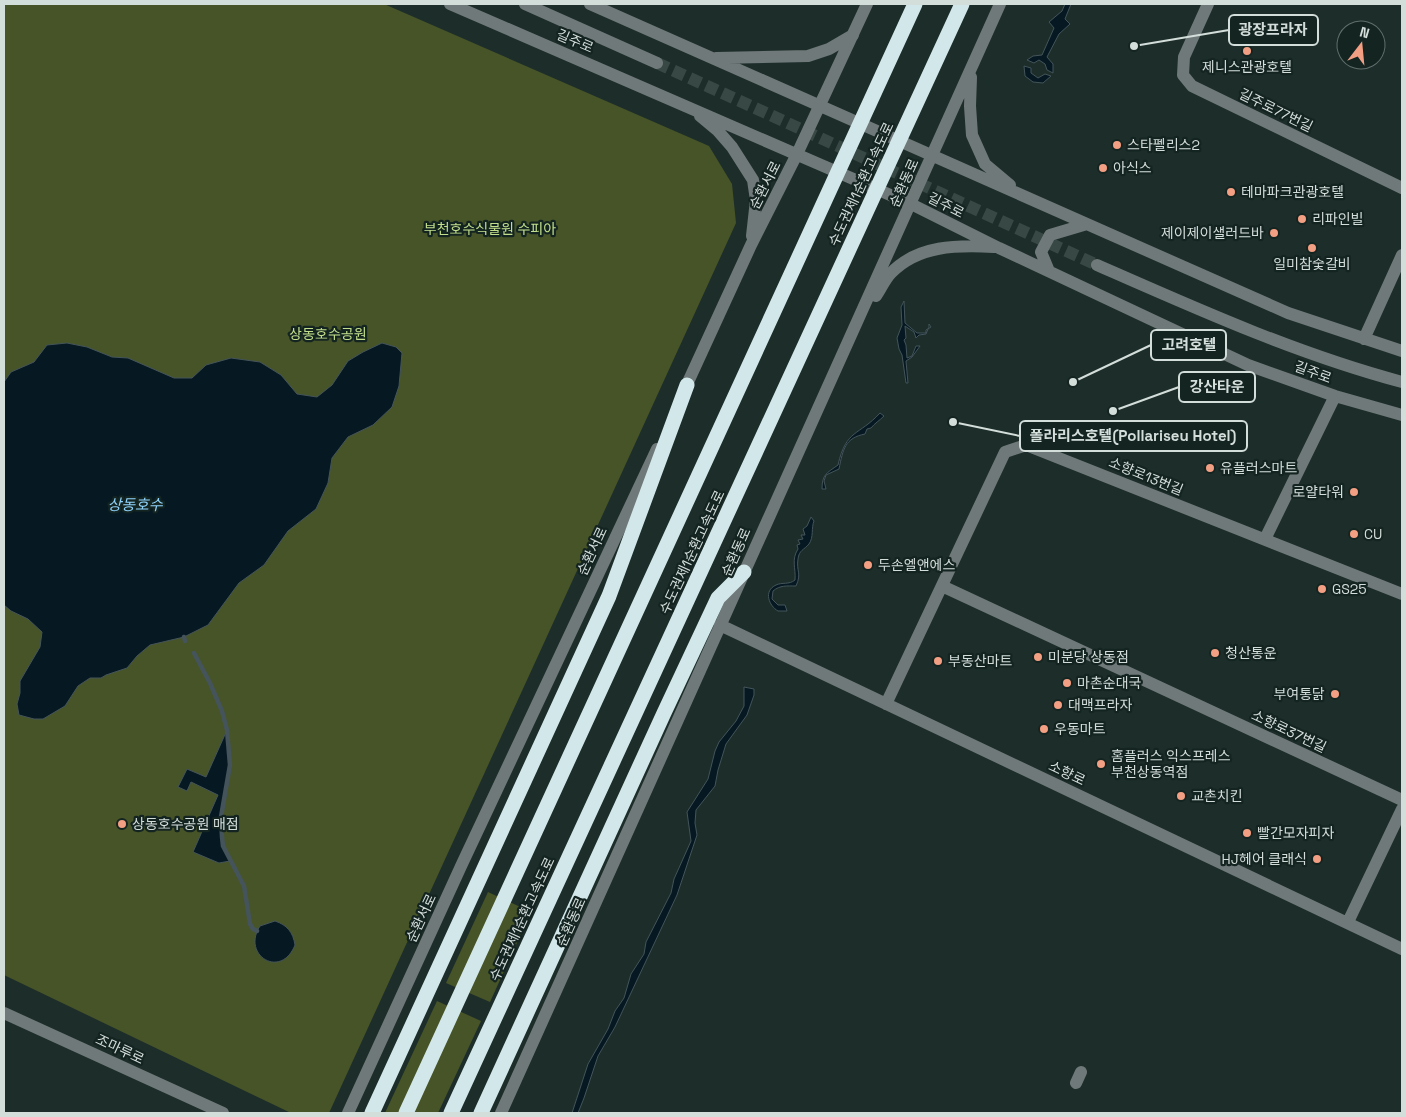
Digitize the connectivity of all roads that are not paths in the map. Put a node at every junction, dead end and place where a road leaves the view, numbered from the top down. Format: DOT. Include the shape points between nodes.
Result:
graph roads {
  1 [pos="450,4"];
  2 [pos="525,4"];
  3 [pos="590,4"];
  4 [pos="867,4"];
  5 [pos="915,4"];
  6 [pos="962,4"];
  7 [pos="1000,4"];
  8 [pos="1208,4"];
  9 [pos="853,35"];
  10 [pos="713,58"];
  11 [pos="657,63"];
  12 [pos="972,67"];
  13 [pos="820,106"];
  14 [pos="688,107"];
  15 [pos="797,154"];
  16 [pos="933,155"];
  17 [pos="1402,188"];
  18 [pos="1021,195"];
  19 [pos="911,204"];
  20 [pos="1087,224"];
  21 [pos="751,245"];
  22 [pos="999,248"];
  23 [pos="1402,255"];
  24 [pos="1097,265"];
  25 [pos="1049,271"];
  26 [pos="853,332"];
  27 [pos="1364,339"];
  28 [pos="1402,351"];
  29 [pos="1402,382"];
  30 [pos="687,385"];
  31 [pos="1335,396"];
  32 [pos="1402,415"];
  33 [pos="1265,539"];
  34 [pos="744,572"];
  35 [pos="942,586"];
  36 [pos="1402,594"];
  37 [pos="720,625"];
  38 [pos="886,704"];
  39 [pos="1402,800"];
  40 [pos="1402,809"];
  41 [pos="1348,922"];
  42 [pos="1402,948"];
  43 [pos="4,1013"];
  44 [pos="223,1113"];
  45 [pos="348,1113"];
  46 [pos="372,1113"];
  47 [pos="406,1113"];
  48 [pos="451,1113"];
  49 [pos="480,1113"];
  50 [pos="501,1113"];
  1 -- 14 [label="street, 길주로"];
  2 -- 11 [label="street, 길주로"];
  3 -- 10 [label="street"];
  4 -- 9 [label="street, 순환서로"];
  5 -- 47 [label="highway, 수도권제1순환고속도로"];
  6 -- 48 [label="highway, 수도권제1순환고속도로"];
  7 -- 12 [label="street, 순환동로"];
  8 -- 17 [label="street, 길주로77번길" via="1184,58 1183,75 1192,86"];
  9 -- 10 [label="street" via="829,49 808,56"];
  9 -- 13 [label="street, 순환서로"];
  10 -- 13 [label="street"];
  12 -- 16 [label="street, 순환동로"];
  12 -- 18 [label="street" via="972,135 984,164"];
  13 -- 15 [label="street, 순환서로"];
  13 -- 16 [label="street"];
  14 -- 15 [label="street, 길주로"];
  14 -- 21 [label="street" via="732,147 753,180 756,200"];
  15 -- 19 [label="street, 길주로"];
  15 -- 21 [label="street, 순환서로"];
  16 -- 18 [label="street"];
  16 -- 19 [label="street, 순환동로"];
  18 -- 20 [label="street"];
  19 -- 22 [label="street, 길주로"];
  19 -- 26 [label="street, 순환동로"];
  20 -- 25 [label="street" via="1050,235 1041,252"];
  20 -- 27 [label="street" via="1288,313"];
  21 -- 30 [label="street, 순환서로"];
  22 -- 25 [label="street, 길주로"];
  22 -- 26 [label="street" via="953,246 918,253 891,273"];
  23 -- 27 [label="street"];
  24 -- 29 [label="street, 길주로" via="1228,323"];
  25 -- 31 [label="street, 길주로" via="1248,365"];
  26 -- 34 [label="street, 순환동로"];
  27 -- 28 [label="street"];
  30 -- 45 [label="street, 순환서로"];
  30 -- 46 [label="highway" via="609,596"];
  31 -- 32 [label="street, 길주로"];
  31 -- 33 [label="street"];
  33 -- 35 [label="street, 소향로13번길" via="1026,445 1005,452"];
  33 -- 36 [label="street"];
  34 -- 37 [label="street, 순환동로"];
  34 -- 49 [label="highway" via="718,598"];
  35 -- 38 [label="street, 소향로13번길"];
  35 -- 39 [label="street, 소향로37번길"];
  37 -- 38 [label="street, 소향로"];
  37 -- 50 [label="street, 순환동로"];
  38 -- 41 [label="street, 소향로"];
  40 -- 41 [label="street"];
  41 -- 42 [label="street, 소향로"];
  43 -- 44 [label="street, 조마루로"];
}
